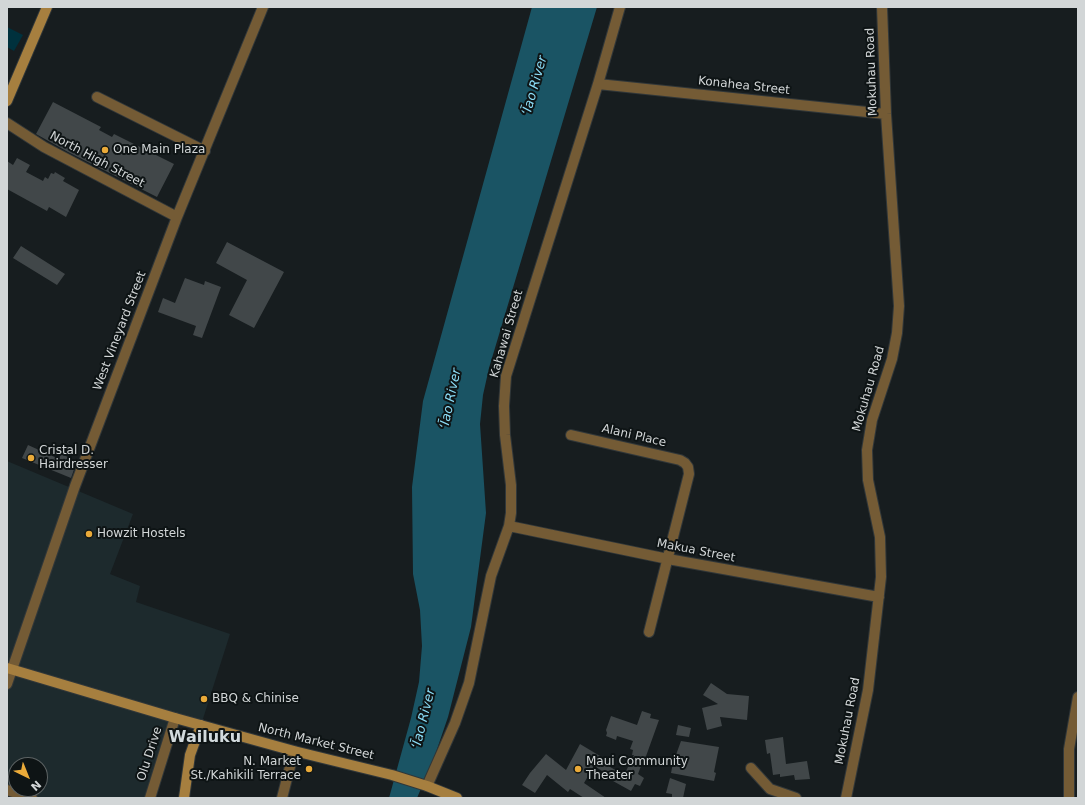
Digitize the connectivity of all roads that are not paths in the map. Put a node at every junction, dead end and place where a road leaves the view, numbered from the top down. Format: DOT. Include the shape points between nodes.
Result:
graph roads {
  1 [pos="47,7"];
  2 [pos="263,7"];
  3 [pos="620,7"];
  4 [pos="882,7"];
  5 [pos="598,84"];
  6 [pos="97,97"];
  7 [pos="7,101"];
  8 [pos="886,114"];
  9 [pos="7,123"];
  10 [pos="205,151"];
  11 [pos="177,217"];
  12 [pos="571,435"];
  13 [pos="509,526"];
  14 [pos="668,559"];
  15 [pos="879,598"];
  16 [pos="649,632"];
  17 [pos="10,669"];
  18 [pos="7,684"];
  19 [pos="1078,697"];
  20 [pos="175,718"];
  21 [pos="201,725"];
  22 [pos="294,751"];
  23 [pos="750,768"];
  24 [pos="427,786"];
  25 [pos="7,790"];
  26 [pos="32,798"];
  27 [pos="150,798"];
  28 [pos="184,798"];
  29 [pos="282,798"];
  30 [pos="457,798"];
  31 [pos="796,798"];
  32 [pos="846,798"];
  33 [pos="1069,798"];
  1 -- 7 [label="street"];
  2 -- 10 [label="street, West Vineyard Street"];
  3 -- 5 [label="street, Kahawai Street"];
  4 -- 8 [label="street, Mokuhau Road"];
  5 -- 8 [label="street, Konahea Street"];
  5 -- 13 [label="street, Kahawai Street" via="506,376 504,428 511,485"];
  6 -- 10 [label="street"];
  8 -- 15 [label="street, Mokuhau Road" via="900,306 892,359 872,420 867,450 868,480 882,557"];
  9 -- 11 [label="street, North High Street" via="44,147"];
  10 -- 11 [label="street, West Vineyard Street"];
  11 -- 17 [label="street, West Vineyard Street" via="75,486"];
  12 -- 14 [label="street, Alani Place" via="685,462 689,473"];
  13 -- 14 [label="street, Makua Street"];
  13 -- 24 [label="street, Kahawai Street" via="491,576 469,683 455,723"];
  14 -- 15 [label="street, Makua Street"];
  14 -- 16 [label="street"];
  15 -- 32 [label="street, Mokuhau Road" via="868,690"];
  17 -- 18 [label="street, West Vineyard Street"];
  17 -- 20 [label="street, North Market Street"];
  19 -- 33 [label="street" via="1069,749"];
  20 -- 21 [label="street, North Market Street"];
  20 -- 27 [label="street, Olu Drive"];
  21 -- 22 [label="street, North Market Street"];
  21 -- 28 [label="street" via="190,756"];
  22 -- 24 [label="street, North Market Street"];
  22 -- 29 [label="street"];
  23 -- 31 [label="street" via="770,789"];
  24 -- 30 [label="street, North Market Street"];
  25 -- 26 [label="street"];
}
